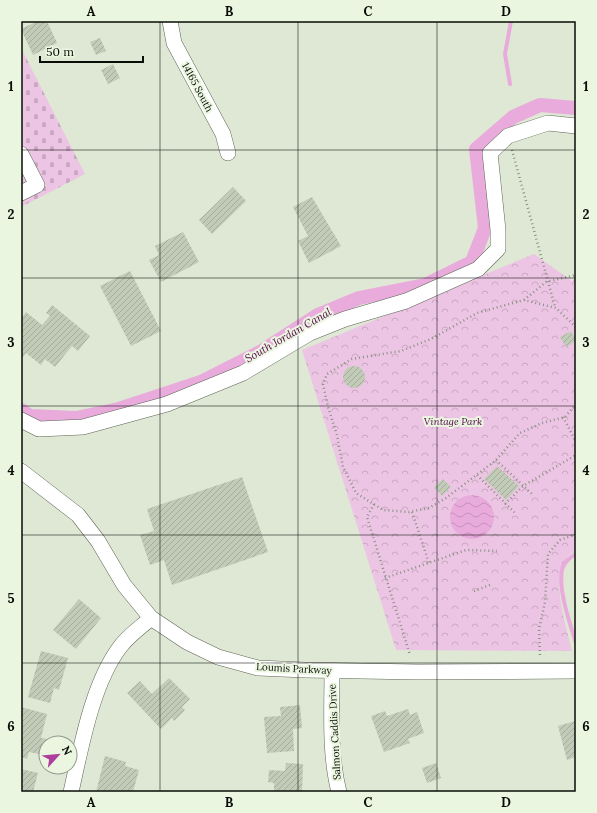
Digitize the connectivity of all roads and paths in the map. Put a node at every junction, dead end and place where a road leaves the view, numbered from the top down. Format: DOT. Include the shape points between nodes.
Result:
graph roads {
  1 [pos="170,21"];
  2 [pos="576,126"];
  3 [pos="508,136"];
  4 [pos="228,153"];
  5 [pos="21,154"];
  6 [pos="21,193"];
  7 [pos="576,275"];
  8 [pos="548,281"];
  9 [pos="524,300"];
  10 [pos="556,308"];
  11 [pos="576,326"];
  12 [pos="576,404"];
  13 [pos="563,417"];
  14 [pos="21,420"];
  15 [pos="576,442"];
  16 [pos="576,455"];
  17 [pos="496,460"];
  18 [pos="21,471"];
  19 [pos="477,475"];
  20 [pos="523,486"];
  21 [pos="533,496"];
  22 [pos="374,504"];
  23 [pos="506,504"];
  24 [pos="412,512"];
  25 [pos="514,513"];
  26 [pos="576,534"];
  27 [pos="497,551"];
  28 [pos="429,563"];
  29 [pos="386,578"];
  30 [pos="490,585"];
  31 [pos="474,591"];
  32 [pos="151,618"];
  33 [pos="410,655"];
  34 [pos="540,655"];
  35 [pos="332,671"];
  36 [pos="576,671"];
  37 [pos="71,792"];
  38 [pos="339,792"];
  1 -- 4 [label="street, 14165 South" via="174,43 222,134"];
  2 -- 3 [label="street" via="548,123"];
  3 -- 8 [label="path"];
  3 -- 14 [label="street" via="490,153 498,250 478,270 406,301 345,319 310,333 242,373 167,404 83,428 40,429"];
  5 -- 6 [label="street" via="37,185"];
  7 -- 8 [label="path"];
  8 -- 9 [label="path"];
  8 -- 10 [label="path"];
  9 -- 10 [label="path"];
  9 -- 22 [label="path" via="478,313 431,339 401,351 352,359 327,374 323,384 343,467 356,493"];
  10 -- 11 [label="path"];
  12 -- 13 [label="path"];
  13 -- 15 [label="path"];
  13 -- 17 [label="path" via="520,433"];
  16 -- 20 [label="path"];
  17 -- 19 [label="path"];
  17 -- 20 [label="path"];
  18 -- 32 [label="street, Loumis Parkway" via="78,515 98,541 124,585"];
  19 -- 23 [label="path"];
  19 -- 24 [label="path" via="446,498 428,508"];
  20 -- 21 [label="path"];
  20 -- 23 [label="path"];
  22 -- 24 [label="path" via="383,510"];
  22 -- 29 [label="path" via="367,518"];
  23 -- 25 [label="path"];
  24 -- 28 [label="path"];
  26 -- 34 [label="path" via="560,540 548,554 545,602 539,629"];
  27 -- 28 [label="path" via="466,550"];
  28 -- 29 [label="path"];
  29 -- 33 [label="path"];
  30 -- 31 [label="path"];
  32 -- 35 [label="street, Loumis Parkway" via="187,642 218,657 258,668"];
  32 -- 37 [label="street" via="120,646 102,678 81,745"];
  35 -- 36 [label="street, Loumis Parkway"];
  35 -- 38 [label="street, Salmon Caddis Drive" via="332,732"];
}
